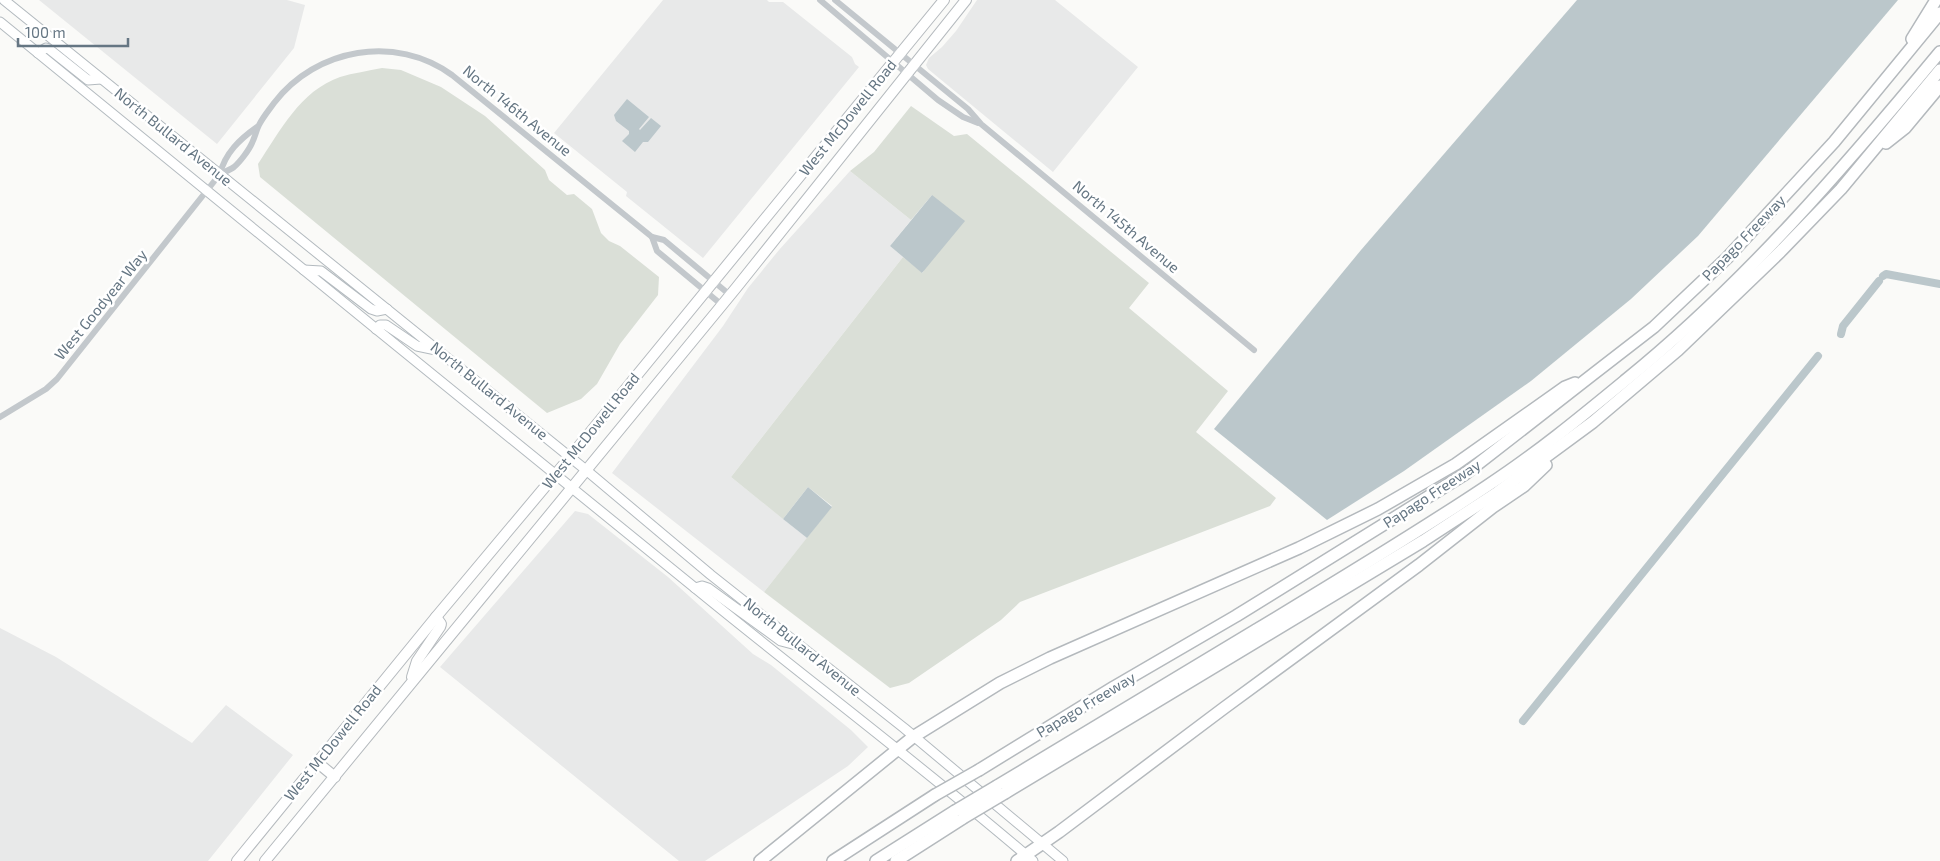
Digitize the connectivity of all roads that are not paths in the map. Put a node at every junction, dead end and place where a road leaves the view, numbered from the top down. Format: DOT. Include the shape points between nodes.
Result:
graph roads {
  1 [pos="4,0"];
  2 [pos="820,0"];
  3 [pos="835,0"];
  4 [pos="944,0"];
  5 [pos="966,0"];
  6 [pos="1936,0"];
  7 [pos="1940,13"];
  8 [pos="0,22"];
  9 [pos="900,52"];
  10 [pos="1940,52"];
  11 [pos="38,53"];
  12 [pos="893,61"];
  13 [pos="1899,62"];
  14 [pos="914,64"];
  15 [pos="1940,70"];
  16 [pos="907,73"];
  17 [pos="101,80"];
  18 [pos="1940,86"];
  19 [pos="981,124"];
  20 [pos="258,126"];
  21 [pos="1867,158"];
  22 [pos="220,174"];
  23 [pos="206,192"];
  24 [pos="652,237"];
  25 [pos="303,270"];
  26 [pos="713,282"];
  27 [pos="705,291"];
  28 [pos="730,295"];
  29 [pos="722,305"];
  30 [pos="387,309"];
  31 [pos="376,329"];
  32 [pos="437,350"];
  33 [pos="1254,350"];
  34 [pos="1592,375"];
  35 [pos="0,417"];
  36 [pos="1577,434"];
  37 [pos="570,457"];
  38 [pos="586,470"];
  39 [pos="556,474"];
  40 [pos="573,487"];
  41 [pos="695,588"];
  42 [pos="436,617"];
  43 [pos="801,647"];
  44 [pos="409,685"];
  45 [pos="913,737"];
  46 [pos="897,749"];
  47 [pos="318,763"];
  48 [pos="335,777"];
  49 [pos="1001,790"];
  50 [pos="959,815"];
  51 [pos="1043,844"];
  52 [pos="240,859"];
  53 [pos="1025,859"];
  54 [pos="265,861"];
  55 [pos="760,861"];
  56 [pos="833,861"];
  57 [pos="876,861"];
  58 [pos="896,861"];
  59 [pos="1064,861"];
  1 -- 17 [label="main road, North Bullard Avenue"];
  2 -- 12 [label="street, North 145th Avenue"];
  3 -- 9 [label="street, North 145th Avenue"];
  4 -- 9 [label="main road, West McDowell Road"];
  5 -- 14 [label="main road, West McDowell Road"];
  6 -- 13 [label="highway"];
  7 -- 13 [label="highway, Papago Freeway"];
  8 -- 11 [label="main road, North Bullard Avenue"];
  9 -- 12 [label="main road, West McDowell Road"];
  9 -- 14 [label="street, North 145th Avenue"];
  10 -- 49 [label="highway" via="1805,211 1725,292 1643,366 1572,423 1490,484"];
  11 -- 17 [label="main road" via="49,49 88,80"];
  11 -- 23 [label="main road, North Bullard Avenue"];
  12 -- 16 [label="street, North 145th Avenue"];
  12 -- 26 [label="main road, West McDowell Road"];
  13 -- 34 [label="highway, Papago Freeway" via="1834,142 1727,258 1654,326"];
  14 -- 16 [label="main road, West McDowell Road"];
  14 -- 19 [label="street, North 145th Avenue" via="968,109"];
  15 -- 21 [label="highway"];
  16 -- 19 [label="street, North 145th Avenue" via="951,109"];
  16 -- 28 [label="main road, West McDowell Road"];
  17 -- 22 [label="main road, North Bullard Avenue"];
  18 -- 21 [label="highway" via="1904,128"];
  19 -- 33 [label="street, North 145th Avenue"];
  20 -- 22 [label="street" via="242,138 223,161"];
  20 -- 22 [label="street" via="252,144 233,167"];
  20 -- 24 [label="street, North 146th Avenue" via="298,78 318,66 347,54 367,51 391,51 421,57 440,66"];
  21 -- 36 [label="highway" via="1740,293"];
  22 -- 23 [label="street, West Goodyear Way"];
  22 -- 30 [label="main road, North Bullard Avenue"];
  23 -- 25 [label="main road, North Bullard Avenue"];
  23 -- 35 [label="street, West Goodyear Way" via="57,379"];
  24 -- 26 [label="street, North 146th Avenue" via="664,240"];
  24 -- 27 [label="street, North 146th Avenue" via="657,251"];
  25 -- 30 [label="main road" via="321,271 371,309"];
  25 -- 31 [label="main road, North Bullard Avenue"];
  26 -- 27 [label="main road, West McDowell Road"];
  26 -- 28 [label="street, North 146th Avenue"];
  27 -- 29 [label="street, North 146th Avenue"];
  27 -- 37 [label="main road, West McDowell Road"];
  28 -- 29 [label="main road, West McDowell Road"];
  29 -- 38 [label="main road, West McDowell Road"];
  30 -- 32 [label="main road, North Bullard Avenue"];
  31 -- 32 [label="main road" via="386,325 417,346"];
  31 -- 39 [label="main road, North Bullard Avenue"];
  32 -- 37 [label="main road, North Bullard Avenue"];
  34 -- 45 [label="highway" via="1565,387 1456,464 1378,509 1299,548 1026,669"];
  34 -- 56 [label="highway, Papago Freeway, bridge" via="1465,474 1236,616 935,795"];
  36 -- 49 [label="highway" via="1498,492 1423,541"];
  36 -- 51 [label="highway" via="1524,486"];
  37 -- 38 [label="main road, North Bullard Avenue"];
  37 -- 39 [label="main road, West McDowell Road"];
  38 -- 40 [label="main road, West McDowell Road"];
  38 -- 43 [label="main road, North Bullard Avenue"];
  39 -- 40 [label="main road, North Bullard Avenue"];
  39 -- 42 [label="main road, West McDowell Road"];
  40 -- 41 [label="main road, North Bullard Avenue"];
  40 -- 44 [label="main road, West McDowell Road"];
  41 -- 43 [label="main road" via="708,588 781,642"];
  41 -- 46 [label="main road, North Bullard Avenue"];
  42 -- 44 [label="main road" via="440,627 417,661"];
  42 -- 47 [label="main road, West McDowell Road"];
  43 -- 45 [label="main road, North Bullard Avenue"];
  44 -- 48 [label="main road, West McDowell Road"];
  45 -- 46 [label="highway"];
  45 -- 51 [label="main road, North Bullard Avenue"];
  46 -- 53 [label="main road, North Bullard Avenue"];
  46 -- 55 [label="highway"];
  47 -- 48 [label="main road"];
  47 -- 52 [label="main road, West McDowell Road"];
  48 -- 54 [label="main road, West McDowell Road"];
  49 -- 50 [label="highway, bridge"];
  50 -- 57 [label="highway"];
  50 -- 58 [label="highway"];
  51 -- 53 [label="highway"];
  51 -- 59 [label="main road, North Bullard Avenue"];
}
